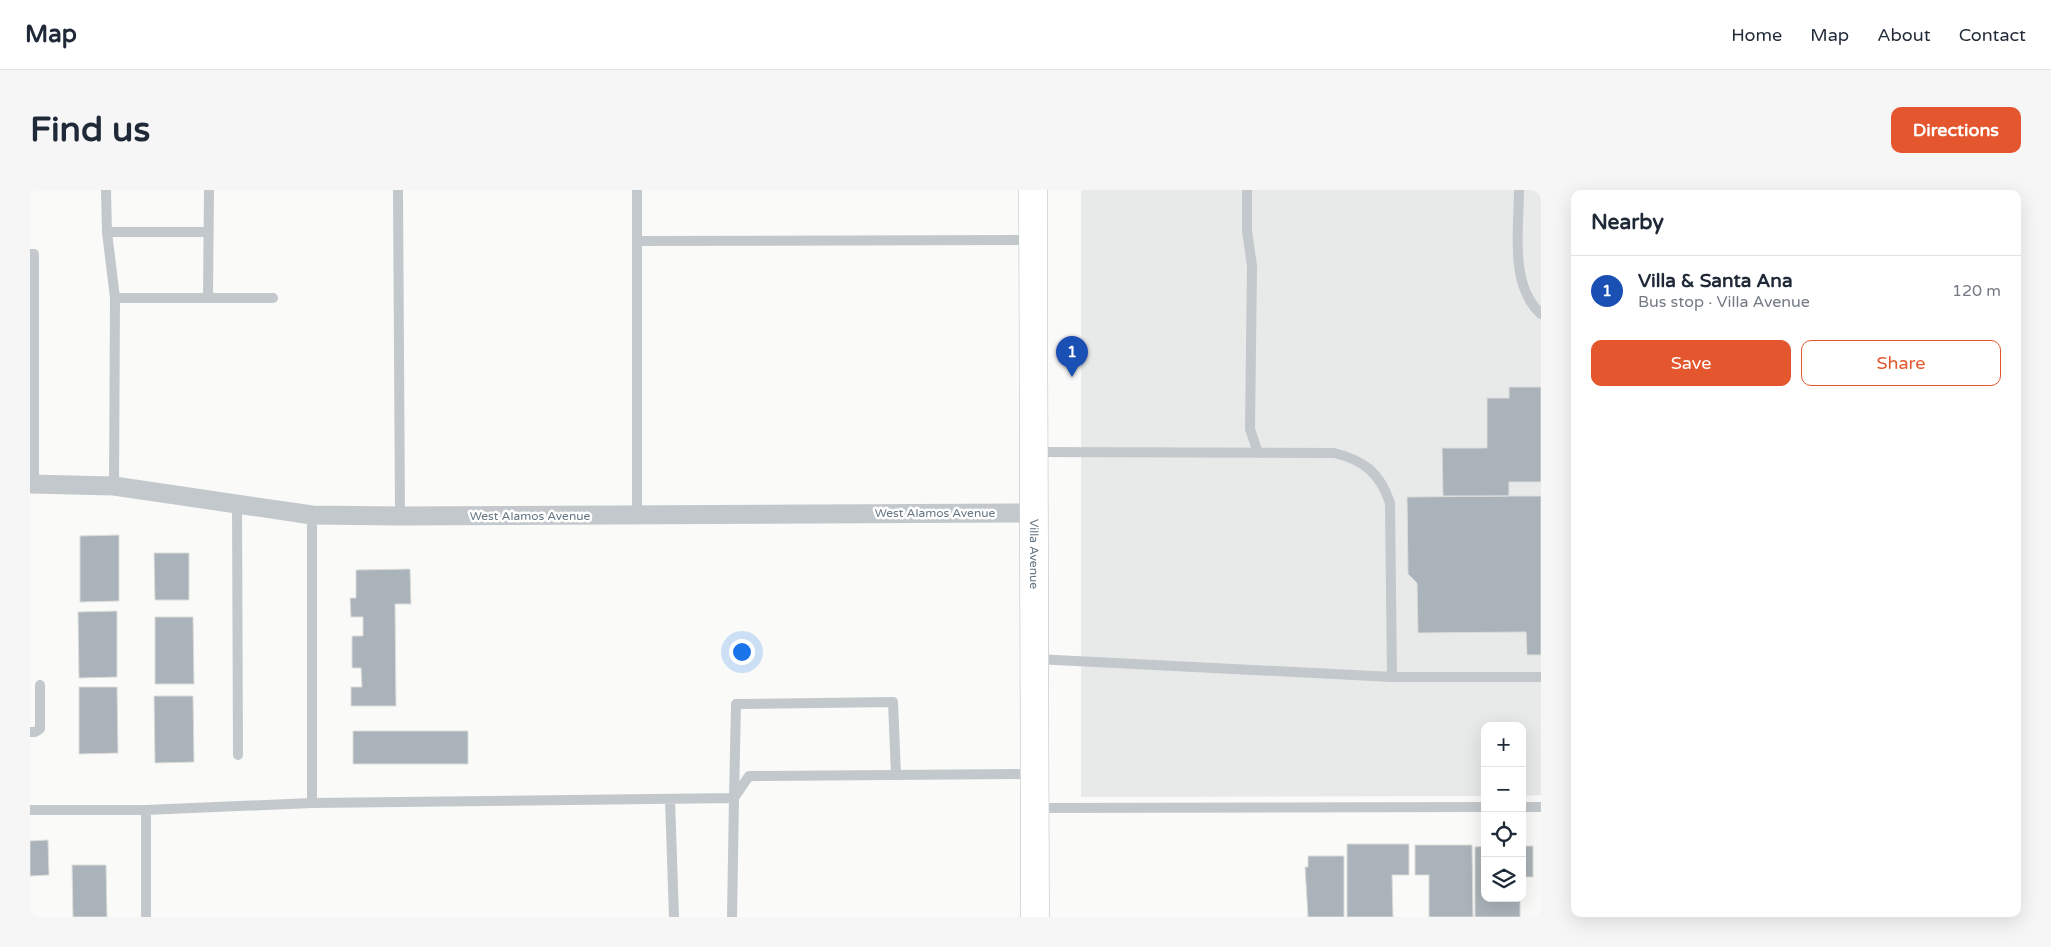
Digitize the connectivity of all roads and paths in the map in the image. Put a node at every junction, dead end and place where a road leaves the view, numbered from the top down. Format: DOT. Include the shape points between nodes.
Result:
graph roads {
  1 [pos="106,190"];
  2 [pos="209,190"];
  3 [pos="398,190"];
  4 [pos="637,190"];
  5 [pos="1033,190"];
  6 [pos="1247,190"];
  7 [pos="1518,190"];
  8 [pos="107,232"];
  9 [pos="208,232"];
  10 [pos="1033,240"];
  11 [pos="636,241"];
  12 [pos="30,254"];
  13 [pos="115,298"];
  14 [pos="208,298"];
  15 [pos="273,298"];
  16 [pos="1541,314"];
  17 [pos="1032,452"];
  18 [pos="1258,453"];
  19 [pos="32,484"];
  20 [pos="114,486"];
  21 [pos="237,504"];
  22 [pos="1032,512"];
  23 [pos="312,515"];
  24 [pos="638,515"];
  25 [pos="400,516"];
  26 [pos="1035,658"];
  27 [pos="1392,677"];
  28 [pos="1541,677"];
  29 [pos="40,686"];
  30 [pos="30,732"];
  31 [pos="238,755"];
  32 [pos="1035,774"];
  33 [pos="896,775"];
  34 [pos="734,798"];
  35 [pos="670,799"];
  36 [pos="312,803"];
  37 [pos="1481,807"];
  38 [pos="1526,807"];
  39 [pos="1541,807"];
  40 [pos="1035,808"];
  41 [pos="30,810"];
  42 [pos="146,810"];
  43 [pos="146,917"];
  44 [pos="674,917"];
  45 [pos="732,917"];
  46 [pos="1035,917"];
  1 -- 8 [label="lane"];
  2 -- 9 [label="lane"];
  3 -- 25 [label="lane"];
  4 -- 11 [label="lane"];
  5 -- 10 [label="street, Villa Avenue"];
  6 -- 18 [label="lane" via="1247,231 1252,266 1250,429"];
  7 -- 16 [label="lane" via="1522,287"];
  8 -- 9 [label="lane"];
  8 -- 13 [label="lane"];
  9 -- 14 [label="lane"];
  10 -- 11 [label="lane"];
  10 -- 17 [label="street, Villa Avenue"];
  11 -- 24 [label="lane"];
  12 -- 19 [label="lane" via="34,254"];
  13 -- 14 [label="lane"];
  13 -- 20 [label="lane"];
  14 -- 15 [label="lane"];
  17 -- 18 [label="lane"];
  17 -- 22 [label="street, Villa Avenue"];
  18 -- 27 [label="lane" via="1334,453 1352,457 1377,476 1385,488 1390,503"];
  19 -- 20 [label="street, West Alamos Avenue"];
  20 -- 21 [label="street, West Alamos Avenue"];
  21 -- 23 [label="street, West Alamos Avenue"];
  21 -- 31 [label="lane"];
  22 -- 24 [label="street, West Alamos Avenue"];
  22 -- 26 [label="street, Villa Avenue"];
  23 -- 25 [label="street, West Alamos Avenue"];
  23 -- 36 [label="lane"];
  24 -- 25 [label="street, West Alamos Avenue"];
  26 -- 27 [label="lane"];
  26 -- 32 [label="street, Villa Avenue"];
  27 -- 28 [label="lane"];
  29 -- 30 [label="lane" via="40,729"];
  32 -- 33 [label="lane"];
  32 -- 40 [label="street, Villa Avenue"];
  33 -- 34 [label="lane" via="749,776"];
  33 -- 34 [label="lane" via="893,702 736,704"];
  34 -- 35 [label="lane"];
  34 -- 45 [label="lane"];
  35 -- 36 [label="lane"];
  35 -- 44 [label="lane"];
  36 -- 42 [label="lane"];
  37 -- 40 [label="lane"];
  38 -- 39 [label="lane"];
  40 -- 46 [label="street, Villa Avenue"];
  41 -- 42 [label="lane"];
  42 -- 43 [label="lane"];
}
